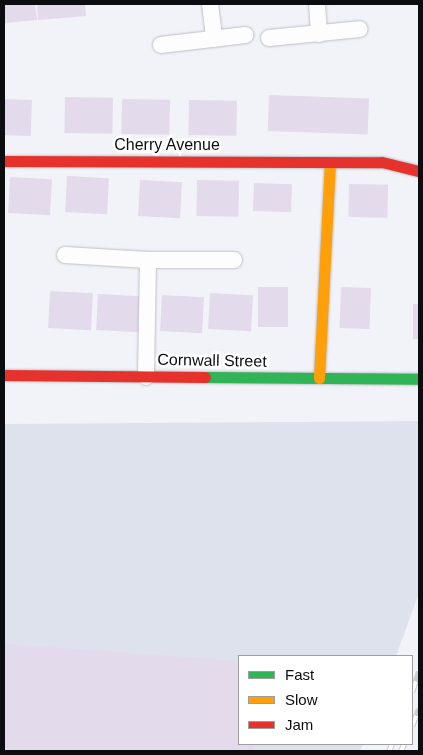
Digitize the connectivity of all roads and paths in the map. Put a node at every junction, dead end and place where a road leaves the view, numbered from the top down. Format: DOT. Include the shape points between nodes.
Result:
graph roads {
  1 [pos="210,4"];
  2 [pos="317,4"];
  3 [pos="360,29"];
  4 [pos="319,34"];
  5 [pos="245,35"];
  6 [pos="269,38"];
  7 [pos="214,39"];
  8 [pos="161,45"];
  9 [pos="4,160"];
  10 [pos="330,162"];
  11 [pos="419,171"];
  12 [pos="65,255"];
  13 [pos="148,260"];
  14 [pos="234,260"];
  15 [pos="4,375"];
  16 [pos="146,377"];
  17 [pos="319,378"];
  18 [pos="419,379"];
  1 -- 7 [label="lane"];
  2 -- 4 [label="lane"];
  3 -- 4 [label="lane"];
  4 -- 6 [label="lane"];
  5 -- 7 [label="lane"];
  7 -- 8 [label="lane"];
  9 -- 10 [label="street, Cherry Avenue"];
  10 -- 11 [label="street, Cherry Avenue" via="382,162"];
  10 -- 17 [label="street"];
  12 -- 13 [label="lane"];
  13 -- 14 [label="lane"];
  13 -- 16 [label="lane"];
  15 -- 16 [label="street, Cornwall Street"];
  16 -- 17 [label="street, Cornwall Street"];
  17 -- 18 [label="street, Cornwall Street"];
}
